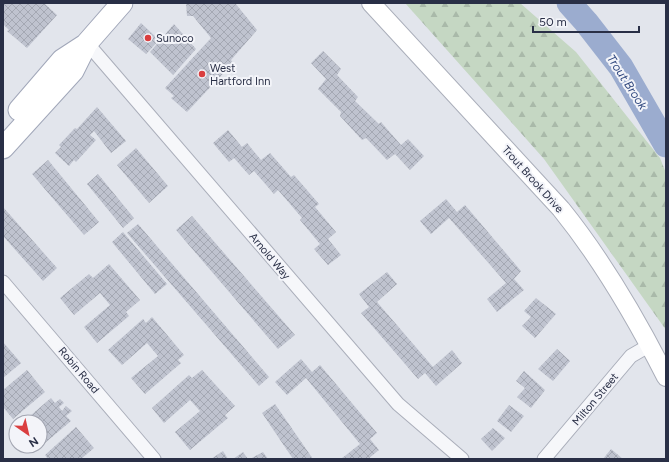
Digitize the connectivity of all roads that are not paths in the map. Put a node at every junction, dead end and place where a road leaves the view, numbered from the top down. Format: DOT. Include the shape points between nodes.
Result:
graph roads {
  1 [pos="122,3"];
  2 [pos="371,3"];
  3 [pos="87,44"];
  4 [pos="3,128"];
  5 [pos="3,148"];
  6 [pos="3,282"];
  7 [pos="650,345"];
  8 [pos="666,377"];
  9 [pos="154,459"];
  10 [pos="462,459"];
  11 [pos="544,459"];
  1 -- 3 [label="main road"];
  2 -- 7 [label="main road, Trout Brook Drive" via="574,225 616,286"];
  3 -- 4 [label="main road" via="62,60"];
  3 -- 5 [label="main road" via="73,71"];
  3 -- 10 [label="street, Arnold Way" via="398,404"];
  6 -- 9 [label="street, Robin Road"];
  7 -- 8 [label="main road, Trout Brook Drive"];
  7 -- 11 [label="street, Milton Street" via="631,356"];
}
